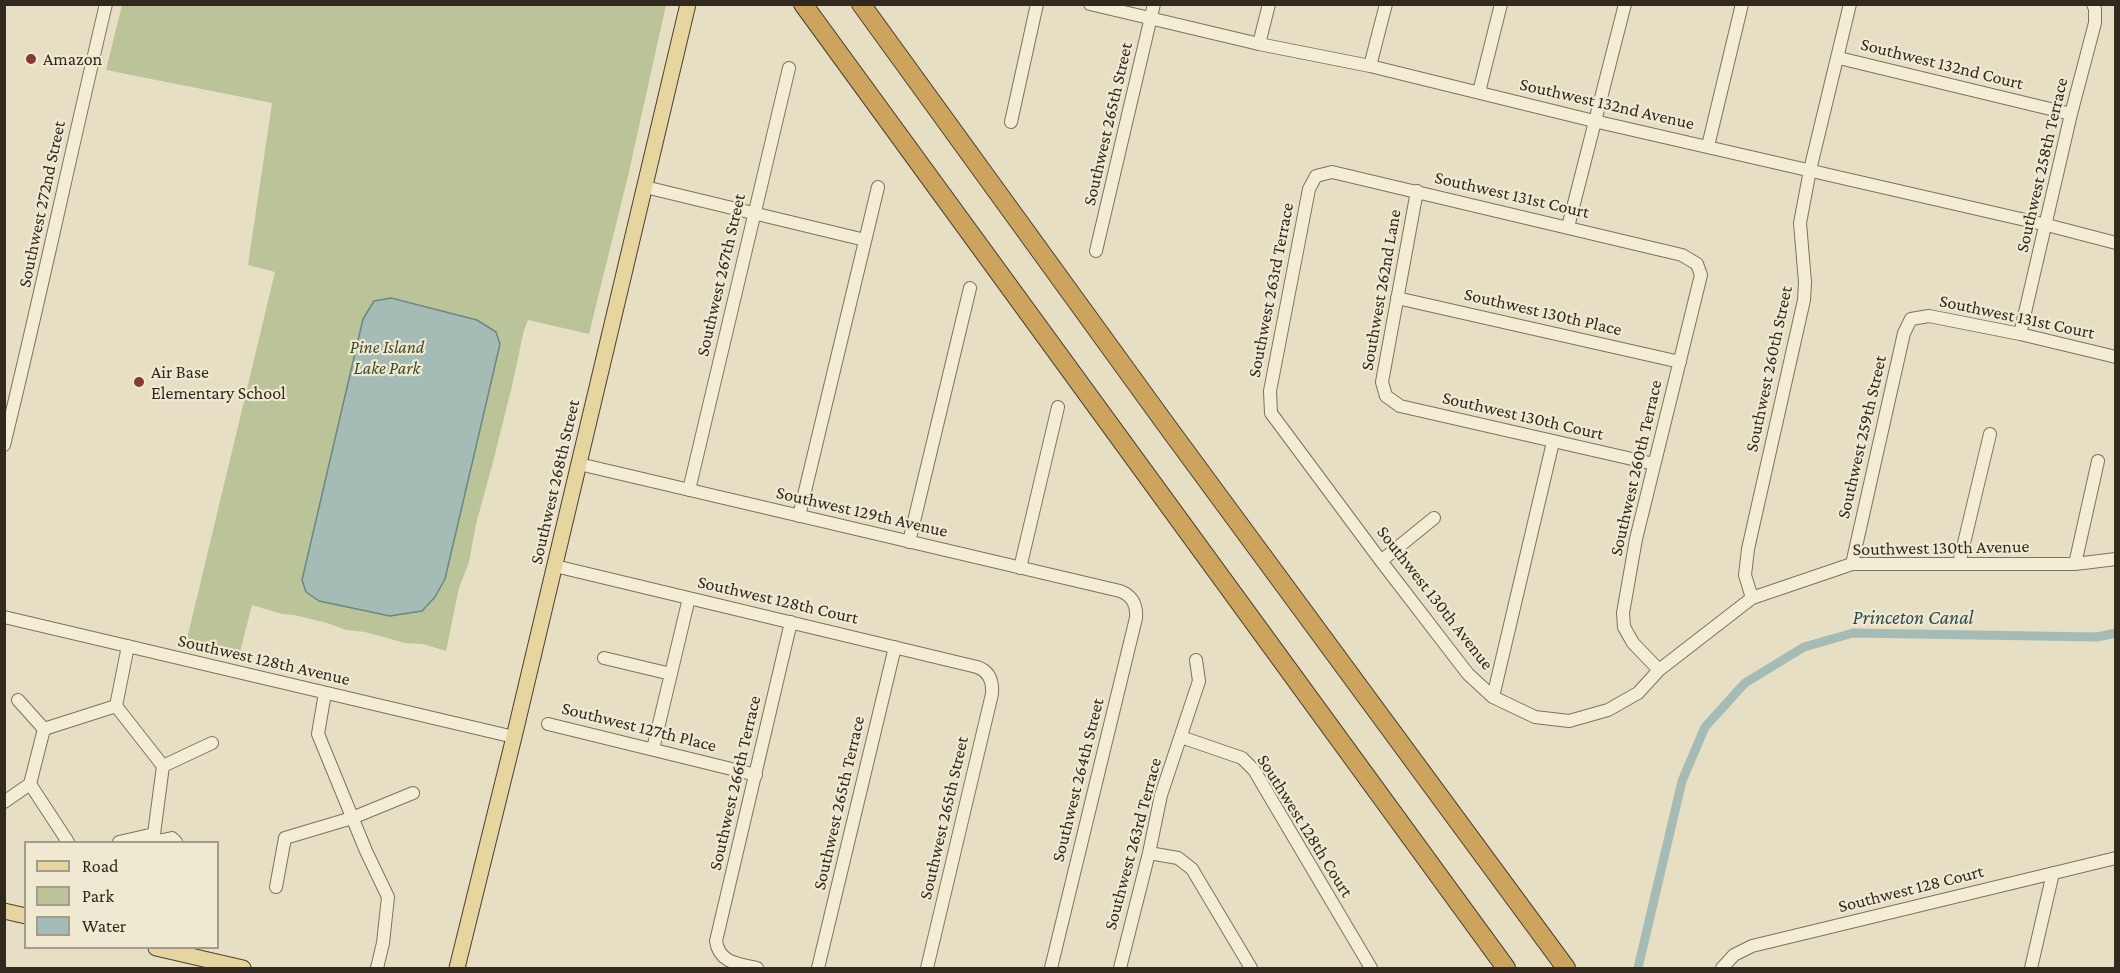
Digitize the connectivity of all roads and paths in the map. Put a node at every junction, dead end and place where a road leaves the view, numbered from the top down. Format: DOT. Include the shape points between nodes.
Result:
graph roads {
  1 [pos="106,4"];
  2 [pos="688,4"];
  3 [pos="803,4"];
  4 [pos="861,4"];
  5 [pos="1037,4"];
  6 [pos="1090,4"];
  7 [pos="1154,4"];
  8 [pos="1269,4"];
  9 [pos="1386,4"];
  10 [pos="1501,4"];
  11 [pos="1625,4"];
  12 [pos="1742,4"];
  13 [pos="1850,4"];
  14 [pos="2093,4"];
  15 [pos="1151,19"];
  16 [pos="1259,44"];
  17 [pos="1839,58"];
  18 [pos="1370,66"];
  19 [pos="789,68"];
  20 [pos="1479,92"];
  21 [pos="2071,114"];
  22 [pos="1594,121"];
  23 [pos="1011,122"];
  24 [pos="1708,146"];
  25 [pos="1810,171"];
  26 [pos="1316,176"];
  27 [pos="645,187"];
  28 [pos="878,187"];
  29 [pos="1417,191"];
  30 [pos="754,213"];
  31 [pos="2047,225"];
  32 [pos="1568,226"];
  33 [pos="865,240"];
  34 [pos="2115,243"];
  35 [pos="1096,251"];
  36 [pos="1697,264"];
  37 [pos="970,288"];
  38 [pos="1398,298"];
  39 [pos="1911,319"];
  40 [pos="2020,334"];
  41 [pos="2115,357"];
  42 [pos="1680,362"];
  43 [pos="1386,396"];
  44 [pos="1058,407"];
  45 [pos="1271,413"];
  46 [pos="1990,434"];
  47 [pos="1554,442"];
  48 [pos="4,445"];
  49 [pos="2098,461"];
  50 [pos="579,464"];
  51 [pos="1654,464"];
  52 [pos="689,490"];
  53 [pos="799,516"];
  54 [pos="1434,518"];
  55 [pos="909,542"];
  56 [pos="2115,559"];
  57 [pos="1382,561"];
  58 [pos="1852,564"];
  59 [pos="1959,564"];
  60 [pos="2075,564"];
  61 [pos="555,566"];
  62 [pos="1020,568"];
  63 [pos="689,598"];
  64 [pos="1752,598"];
  65 [pos="1133,600"];
  66 [pos="4,618"];
  67 [pos="791,622"];
  68 [pos="128,646"];
  69 [pos="895,647"];
  70 [pos="604,658"];
  71 [pos="1196,660"];
  72 [pos="1659,670"];
  73 [pos="671,674"];
  74 [pos="989,676"];
  75 [pos="325,693"];
  76 [pos="1493,697"];
  77 [pos="18,700"];
  78 [pos="116,706"];
  79 [pos="548,724"];
  80 [pos="44,729"];
  81 [pos="514,737"];
  82 [pos="1181,737"];
  83 [pos="212,743"];
  84 [pos="653,749"];
  85 [pos="163,766"];
  86 [pos="756,775"];
  87 [pos="30,784"];
  88 [pos="413,793"];
  89 [pos="4,802"];
  90 [pos="352,818"];
  91 [pos="156,839"];
  92 [pos="67,841"];
  93 [pos="138,841"];
  94 [pos="174,841"];
  95 [pos="1149,853"];
  96 [pos="2115,858"];
  97 [pos="2053,873"];
  98 [pos="276,887"];
  99 [pos="4,911"];
  100 [pos="24,916"];
  101 [pos="160,949"];
  102 [pos="243,969"];
  103 [pos="377,969"];
  104 [pos="457,969"];
  105 [pos="757,969"];
  106 [pos="818,969"];
  107 [pos="927,969"];
  108 [pos="1052,969"];
  109 [pos="1120,969"];
  110 [pos="1251,969"];
  111 [pos="1371,969"];
  112 [pos="1506,969"];
  113 [pos="1566,969"];
  114 [pos="1722,969"];
  115 [pos="2031,969"];
  1 -- 48 [label="street, Southwest 272nd Street"];
  2 -- 27 [label="main road, Southwest 268th Street"];
  3 -- 112 [label="highway"];
  4 -- 113 [label="highway"];
  5 -- 23 [label="street"];
  6 -- 15 [label="street, Southwest 132nd Avenue"];
  7 -- 15 [label="street, Southwest 265th Street"];
  8 -- 16 [label="street"];
  9 -- 18 [label="street"];
  10 -- 20 [label="street"];
  11 -- 22 [label="street"];
  12 -- 24 [label="street"];
  13 -- 17 [label="street, Southwest 260th Street"];
  14 -- 21 [label="street, Southwest 258th Terrace" via="2095,23"];
  15 -- 16 [label="street, Southwest 132nd Avenue"];
  15 -- 35 [label="street, Southwest 265th Street"];
  16 -- 18 [label="street, Southwest 132nd Avenue"];
  17 -- 21 [label="street, Southwest 132nd Court"];
  17 -- 25 [label="street, Southwest 260th Street"];
  18 -- 20 [label="street, Southwest 132nd Avenue"];
  19 -- 30 [label="street, Southwest 267th Street"];
  20 -- 22 [label="street, Southwest 132nd Avenue"];
  21 -- 31 [label="street, Southwest 258th Terrace"];
  22 -- 24 [label="street, Southwest 132nd Avenue"];
  22 -- 32 [label="street"];
  24 -- 25 [label="street, Southwest 132nd Avenue"];
  25 -- 31 [label="street, Southwest 132nd Avenue"];
  25 -- 64 [label="street, Southwest 260th Street" via="1800,223 1804,300 1748,549 1745,575"];
  26 -- 29 [label="street, Southwest 131st Court" via="1332,172"];
  26 -- 45 [label="street, Southwest 263rd Terrace" via="1309,189 1274,369"];
  27 -- 30 [label="street"];
  27 -- 50 [label="main road, Southwest 268th Street"];
  28 -- 33 [label="street"];
  29 -- 32 [label="street, Southwest 131st Court"];
  29 -- 38 [label="street, Southwest 262nd Lane"];
  30 -- 33 [label="street"];
  30 -- 52 [label="street, Southwest 267th Street"];
  31 -- 34 [label="street, Southwest 132nd Avenue"];
  31 -- 40 [label="street, Southwest 258th Terrace"];
  32 -- 36 [label="street, Southwest 131st Court" via="1682,255"];
  33 -- 53 [label="street"];
  36 -- 42 [label="street, Southwest 260th Terrace" via="1701,274"];
  37 -- 55 [label="street"];
  38 -- 42 [label="street, Southwest 130th Place"];
  38 -- 43 [label="street, Southwest 262nd Lane" via="1382,382"];
  39 -- 40 [label="street, Southwest 131st Court" via="1929,316"];
  39 -- 58 [label="street, Southwest 259th Street" via="1904,333"];
  40 -- 41 [label="street, Southwest 131st Court"];
  42 -- 51 [label="street, Southwest 260th Terrace"];
  43 -- 47 [label="street, Southwest 130th Court" via="1400,406"];
  44 -- 62 [label="street"];
  45 -- 57 [label="street, Southwest 130th Avenue"];
  46 -- 59 [label="street"];
  47 -- 51 [label="street, Southwest 130th Court"];
  47 -- 76 [label="street"];
  49 -- 60 [label="street"];
  50 -- 52 [label="street, Southwest 129th Avenue"];
  50 -- 61 [label="main road, Southwest 268th Street"];
  51 -- 72 [label="street, Southwest 260th Terrace" via="1623,612 1624,627 1633,643"];
  52 -- 53 [label="street, Southwest 129th Avenue"];
  53 -- 55 [label="street, Southwest 129th Avenue"];
  54 -- 57 [label="street"];
  55 -- 62 [label="street, Southwest 129th Avenue"];
  56 -- 60 [label="street, Southwest 130th Avenue"];
  57 -- 76 [label="street, Southwest 130th Avenue" via="1468,674"];
  58 -- 59 [label="street, Southwest 130th Avenue"];
  58 -- 64 [label="street, Southwest 130th Avenue"];
  59 -- 60 [label="street, Southwest 130th Avenue"];
  61 -- 63 [label="street, Southwest 128th Court"];
  61 -- 81 [label="main road, Southwest 268th Street"];
  62 -- 65 [label="street, Southwest 129th Avenue" via="1120,591"];
  63 -- 67 [label="street, Southwest 128th Court"];
  63 -- 73 [label="street"];
  64 -- 72 [label="street, Southwest 130th Avenue"];
  65 -- 108 [label="street, Southwest 264th Street" via="1136,618"];
  66 -- 68 [label="street, Southwest 128th Avenue"];
  67 -- 69 [label="street, Southwest 128th Court"];
  67 -- 86 [label="street, Southwest 266th Terrace"];
  68 -- 75 [label="street, Southwest 128th Avenue"];
  68 -- 78 [label="street"];
  69 -- 74 [label="street, Southwest 128th Court" via="977,667"];
  69 -- 106 [label="street, Southwest 265th Terrace"];
  70 -- 73 [label="street"];
  71 -- 82 [label="street, Southwest 263rd Terrace" via="1199,681"];
  72 -- 76 [label="street, Southwest 130th Avenue" via="1638,693 1608,710 1569,721 1535,717"];
  73 -- 84 [label="street"];
  74 -- 107 [label="street, Southwest 265th Street" via="992,694"];
  75 -- 81 [label="street, Southwest 128th Avenue"];
  75 -- 90 [label="street" via="318,734"];
  77 -- 80 [label="street"];
  78 -- 80 [label="street"];
  78 -- 85 [label="street"];
  79 -- 84 [label="street, Southwest 127th Place"];
  80 -- 87 [label="street"];
  81 -- 104 [label="main road, Southwest 268th Street"];
  82 -- 95 [label="street, Southwest 263rd Terrace" via="1161,795"];
  82 -- 111 [label="street, Southwest 128th Court" via="1242,758 1254,770"];
  83 -- 85 [label="street"];
  84 -- 86 [label="street, Southwest 127th Place"];
  85 -- 91 [label="street"];
  86 -- 105 [label="street, Southwest 266th Terrace" via="716,941 719,953 729,961"];
  87 -- 89 [label="street"];
  87 -- 92 [label="street"];
  88 -- 90 [label="street"];
  90 -- 98 [label="street" via="285,838"];
  90 -- 103 [label="street" via="388,897"];
  91 -- 93 [label="street"];
  91 -- 94 [label="street"];
  95 -- 109 [label="street, Southwest 263rd Terrace"];
  95 -- 110 [label="street" via="1178,858 1192,869"];
  96 -- 97 [label="street, Southwest 128 Court"];
  97 -- 114 [label="street, Southwest 128 Court" via="1752,946 1734,955"];
  97 -- 115 [label="street"];
  99 -- 100 [label="main road"];
  101 -- 102 [label="main road"];
}
